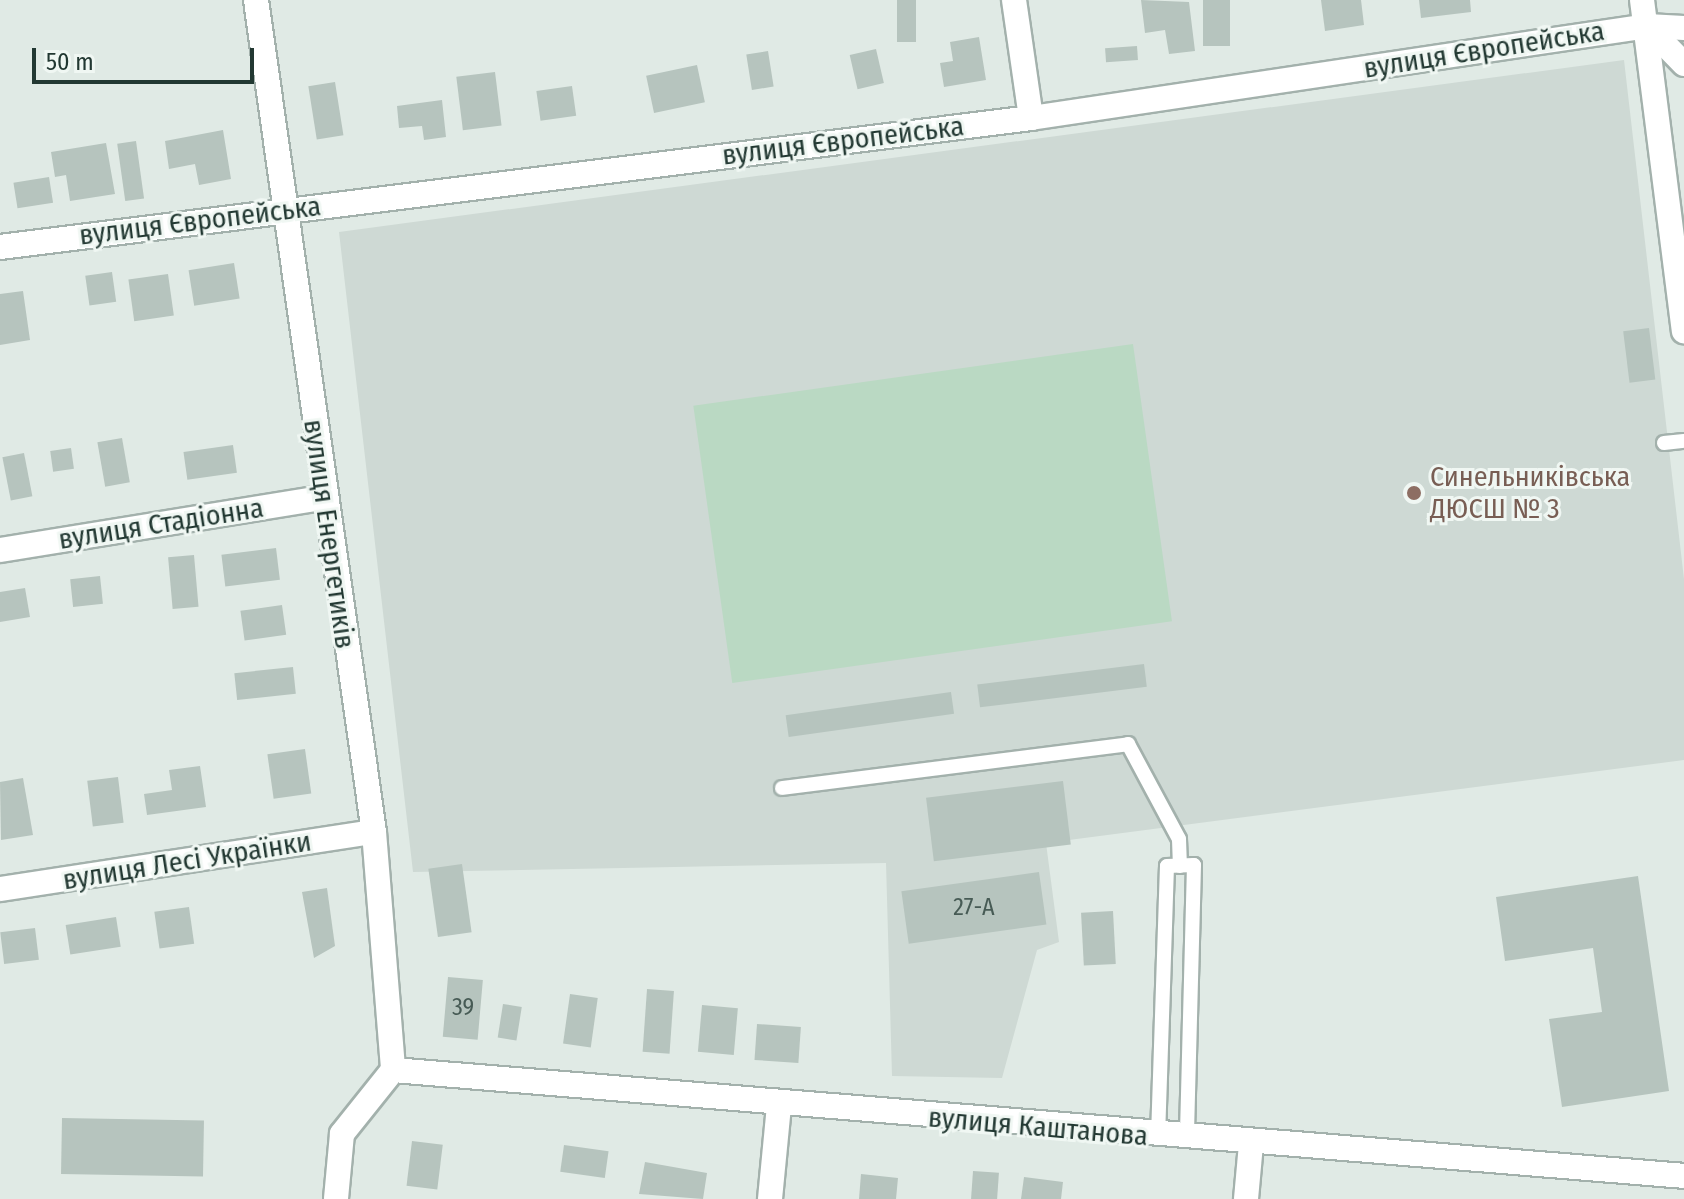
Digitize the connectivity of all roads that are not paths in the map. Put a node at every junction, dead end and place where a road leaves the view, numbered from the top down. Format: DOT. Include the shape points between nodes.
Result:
graph roads {
  1 [pos="256,0"];
  2 [pos="1014,0"];
  3 [pos="1642,0"];
  4 [pos="1647,26"];
  5 [pos="1684,28"];
  6 [pos="1684,64"];
  7 [pos="1031,118"];
  8 [pos="287,209"];
  9 [pos="0,247"];
  10 [pos="1684,331"];
  11 [pos="1684,441"];
  12 [pos="1664,443"];
  13 [pos="321,498"];
  14 [pos="0,550"];
  15 [pos="782,788"];
  16 [pos="374,832"];
  17 [pos="1180,866"];
  18 [pos="0,889"];
  19 [pos="393,1070"];
  20 [pos="779,1106"];
  21 [pos="1158,1137"];
  22 [pos="1187,1139"];
  23 [pos="1251,1144"];
  24 [pos="1684,1176"];
  25 [pos="336,1199"];
  26 [pos="770,1199"];
  27 [pos="1246,1199"];
  1 -- 8 [label="street, вулиця Енергетиків"];
  2 -- 7 [label="street"];
  3 -- 4 [label="street"];
  4 -- 5 [label="street, вулиця Європейська"];
  4 -- 6 [label="street"];
  4 -- 7 [label="street, вулиця Європейська"];
  4 -- 10 [label="street"];
  7 -- 8 [label="street, вулиця Європейська"];
  8 -- 9 [label="street, вулиця Європейська"];
  8 -- 13 [label="street, вулиця Енергетиків"];
  11 -- 12 [label="lane"];
  13 -- 14 [label="street, вулиця Стадіонна"];
  13 -- 16 [label="street, вулиця Енергетиків"];
  15 -- 17 [label="lane" via="1128,744 1179,839"];
  16 -- 18 [label="street, вулиця Лесі Українки"];
  16 -- 19 [label="street, вулиця Енергетиків"];
  17 -- 21 [label="lane" via="1167,866"];
  17 -- 22 [label="lane" via="1194,865"];
  19 -- 20 [label="street, вулиця Каштанова"];
  19 -- 25 [label="street" via="342,1134"];
  20 -- 21 [label="street, вулиця Каштанова"];
  20 -- 26 [label="street"];
  21 -- 22 [label="street, вулиця Каштанова"];
  22 -- 23 [label="street, вулиця Каштанова"];
  23 -- 24 [label="street, вулиця Каштанова"];
  23 -- 27 [label="street"];
}
